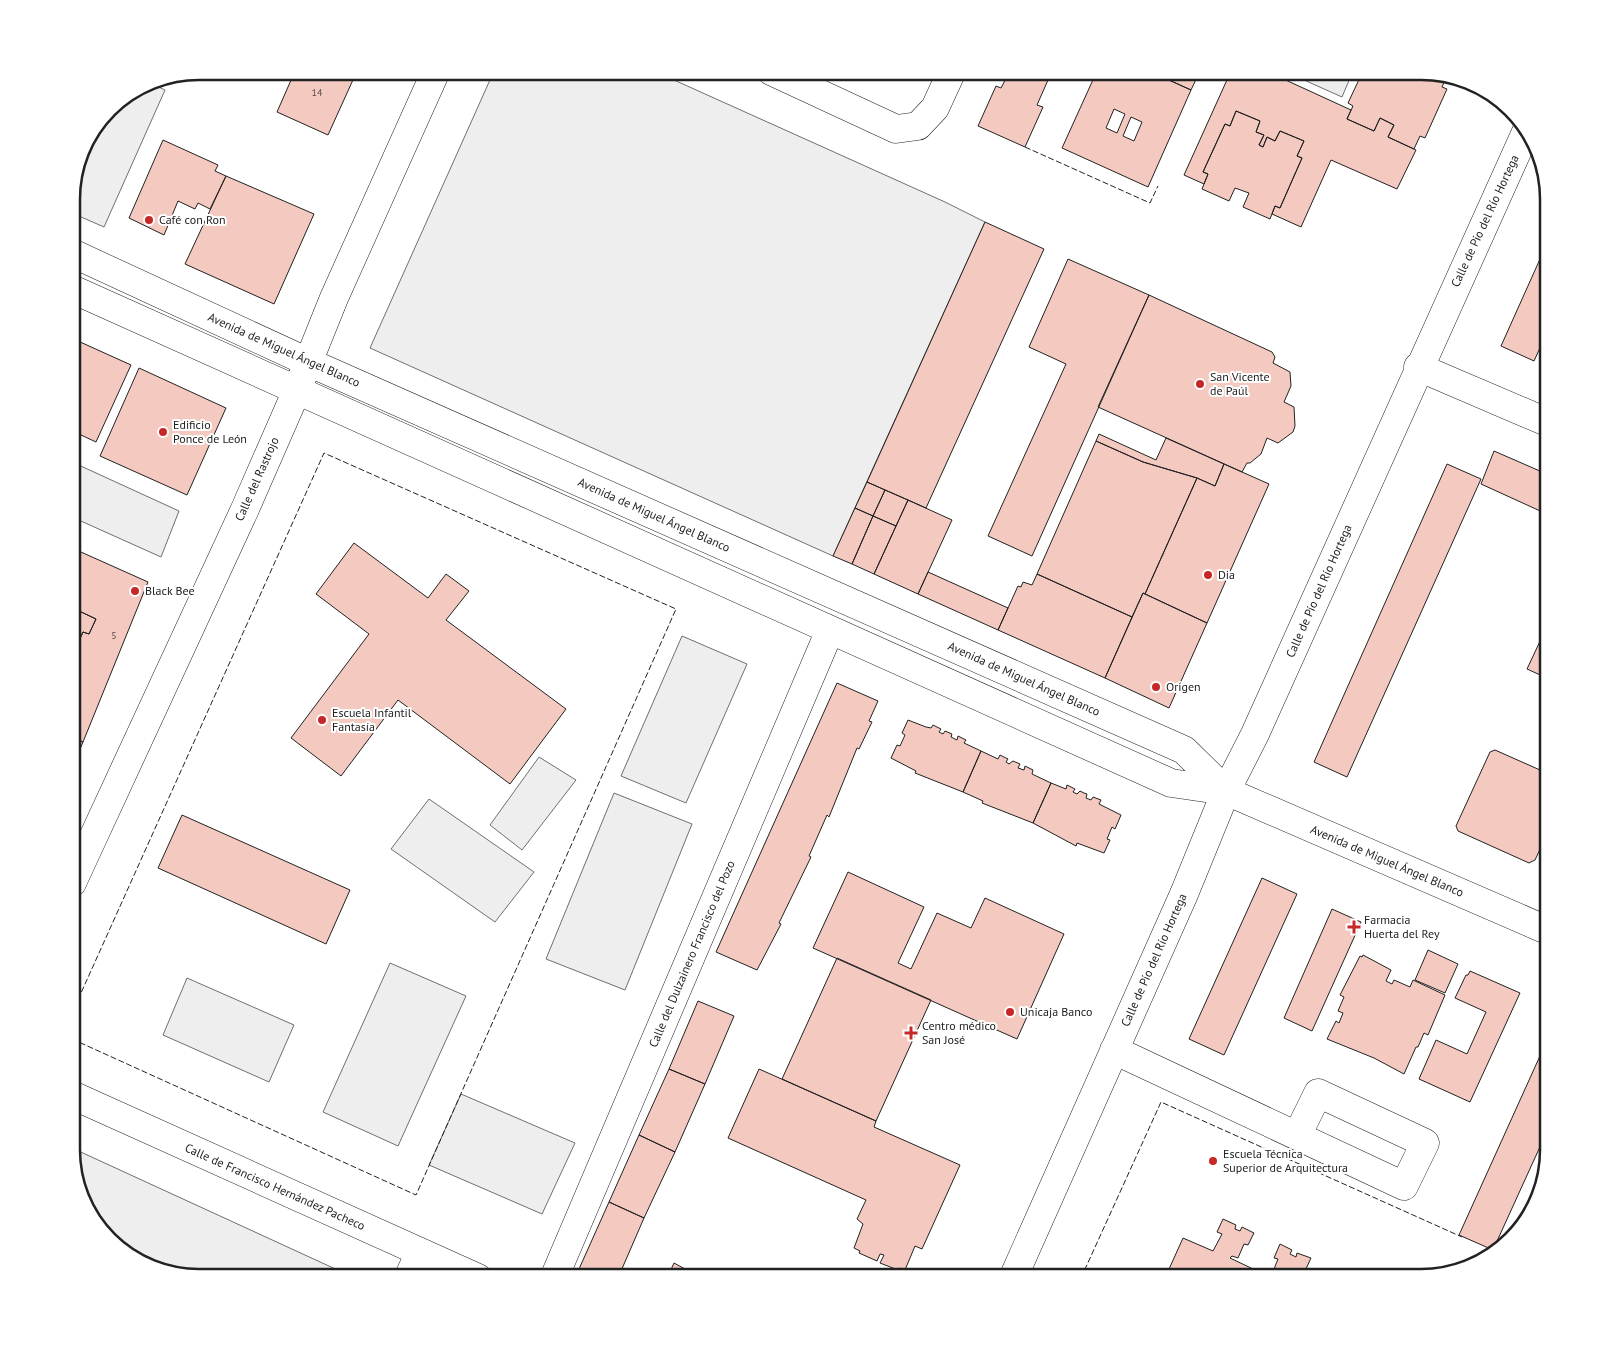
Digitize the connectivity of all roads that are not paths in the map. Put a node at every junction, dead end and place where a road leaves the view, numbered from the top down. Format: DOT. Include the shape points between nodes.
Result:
graph roads {
  1 [pos="432,80"];
  2 [pos="790,80"];
  3 [pos="948,80"];
  4 [pos="1523,138"];
  5 [pos="80,257"];
  6 [pos="80,293"];
  7 [pos="308,362"];
  8 [pos="1418,367"];
  9 [pos="297,390"];
  10 [pos="1540,419"];
  11 [pos="830,630"];
  12 [pos="1226,791"];
  13 [pos="80,866"];
  14 [pos="1540,927"];
  15 [pos="1114,1050"];
  16 [pos="80,1100"];
  17 [pos="1298,1136"];
  18 [pos="420,1252"];
  19 [pos="412,1269"];
  20 [pos="458,1269"];
  21 [pos="558,1269"];
  22 [pos="1017,1269"];
  1 -- 7 [label="street, Calle del Rastrojo"];
  2 -- 3 [label="street" via="896,129 918,126 935,108"];
  4 -- 8 [label="street, Calle de Pío del Río Hortega"];
  5 -- 7 [label="street, Avenida de Miguel Ángel Blanco"];
  6 -- 9 [label="street, Avenida de Miguel Ángel Blanco"];
  7 -- 9 [label="street, Calle del Rastrojo"];
  7 -- 12 [label="street, Avenida de Miguel Ángel Blanco" via="1184,750"];
  8 -- 10 [label="street"];
  8 -- 12 [label="street, Calle de Pío del Río Hortega" via="1255,734"];
  9 -- 11 [label="street, Avenida de Miguel Ángel Blanco"];
  9 -- 13 [label="street, Calle del Rastrojo"];
  11 -- 12 [label="street, Avenida de Miguel Ángel Blanco" via="1171,783"];
  11 -- 21 [label="street, Calle del Dulzainero Francisco del Pozo"];
  12 -- 14 [label="street, Avenida de Miguel Ángel Blanco"];
  12 -- 15 [label="street, Calle de Pío del Río Hortega"];
  15 -- 17 [label="street"];
  15 -- 22 [label="street, Calle de Pío del Río Hortega"];
  16 -- 18 [label="street, Calle de Francisco Hernández Pacheco"];
  18 -- 19 [label="street"];
  18 -- 20 [label="street, Calle de Francisco Hernández Pacheco"];
}
